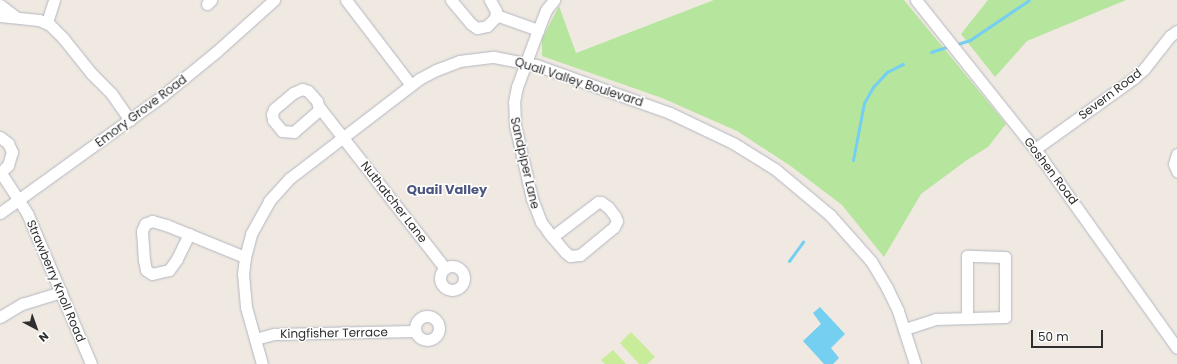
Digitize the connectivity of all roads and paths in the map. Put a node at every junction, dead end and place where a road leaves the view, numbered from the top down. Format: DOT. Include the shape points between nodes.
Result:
graph roads {
  1 [pos="54,0"];
  2 [pos="274,0"];
  3 [pos="346,0"];
  4 [pos="451,0"];
  5 [pos="490,0"];
  6 [pos="554,0"];
  7 [pos="916,0"];
  8 [pos="0,5"];
  9 [pos="496,15"];
  10 [pos="0,16"];
  11 [pos="16,17"];
  12 [pos="47,22"];
  13 [pos="538,30"];
  14 [pos="1177,31"];
  15 [pos="527,63"];
  16 [pos="411,84"];
  17 [pos="319,107"];
  18 [pos="130,120"];
  19 [pos="0,137"];
  20 [pos="343,137"];
  21 [pos="1035,149"];
  22 [pos="1177,154"];
  23 [pos="1177,171"];
  24 [pos="0,173"];
  25 [pos="20,199"];
  26 [pos="0,213"];
  27 [pos="189,234"];
  28 [pos="552,237"];
  29 [pos="245,257"];
  30 [pos="445,268"];
  31 [pos="61,292"];
  32 [pos="0,317"];
  33 [pos="967,317"];
  34 [pos="906,330"];
  35 [pos="414,331"];
  36 [pos="255,339"];
  37 [pos="1177,348"];
  38 [pos="91,364"];
  39 [pos="262,364"];
  40 [pos="914,364"];
  1 -- 12 [label="street"];
  2 -- 18 [label="street, Emory Grove Road" via="190,74"];
  3 -- 16 [label="street"];
  4 -- 9 [label="street" via="477,28 491,23"];
  5 -- 9 [label="street"];
  6 -- 13 [label="street, Sandpiper Lane" via="546,10"];
  7 -- 21 [label="street, Goshen Road"];
  8 -- 11 [label="street"];
  9 -- 13 [label="street"];
  10 -- 11 [label="street"];
  11 -- 12 [label="street"];
  12 -- 18 [label="street" via="59,32 87,69 111,93"];
  13 -- 15 [label="street, Sandpiper Lane"];
  14 -- 21 [label="street, Severn Road" via="1134,78"];
  15 -- 16 [label="street, Quail Valley Boulevard" via="494,57 463,60 436,70"];
  15 -- 28 [label="street, Sandpiper Lane" via="515,97 514,117 533,204 541,222"];
  15 -- 34 [label="street, Quail Valley Boulevard" via="626,96 689,121 733,143 774,169 816,202 855,241 881,277"];
  16 -- 20 [label="street, Quail Valley Boulevard"];
  17 -- 20 [label="street, Nuthatcher Lane"];
  18 -- 25 [label="street, Emory Grove Road"];
  19 -- 24 [label="street" via="8,143 12,151 8,165"];
  20 -- 29 [label="street, Quail Valley Boulevard" via="290,178 275,194 255,225"];
  20 -- 30 [label="street, Nuthatcher Lane"];
  21 -- 37 [label="street, Goshen Road"];
  22 -- 23 [label="street" via="1174,164"];
  24 -- 25 [label="street, Strawberry Knoll Road"];
  25 -- 26 [label="street, Emory Grove Road"];
  25 -- 31 [label="street, Strawberry Knoll Road"];
  27 -- 27 [label="street" via="156,221 145,224 141,234 146,270 152,274 169,270 180,255"];
  27 -- 29 [label="street"];
  28 -- 28 [label="street, Sandpiper Lane" via="568,256 577,256 614,227 616,218 606,205 598,202"];
  29 -- 36 [label="street, Quail Valley Boulevard" via="244,290"];
  31 -- 32 [label="street" via="22,304"];
  31 -- 38 [label="street, Strawberry Knoll Road"];
  33 -- 33 [label="street" via="1005,317 1005,257 967,256"];
  33 -- 34 [label="street" via="935,319"];
  34 -- 40 [label="street, Quail Valley Boulevard"];
  35 -- 36 [label="street, Kingfisher Terrace" via="274,334"];
  36 -- 39 [label="street, Quail Valley Boulevard"];
}
